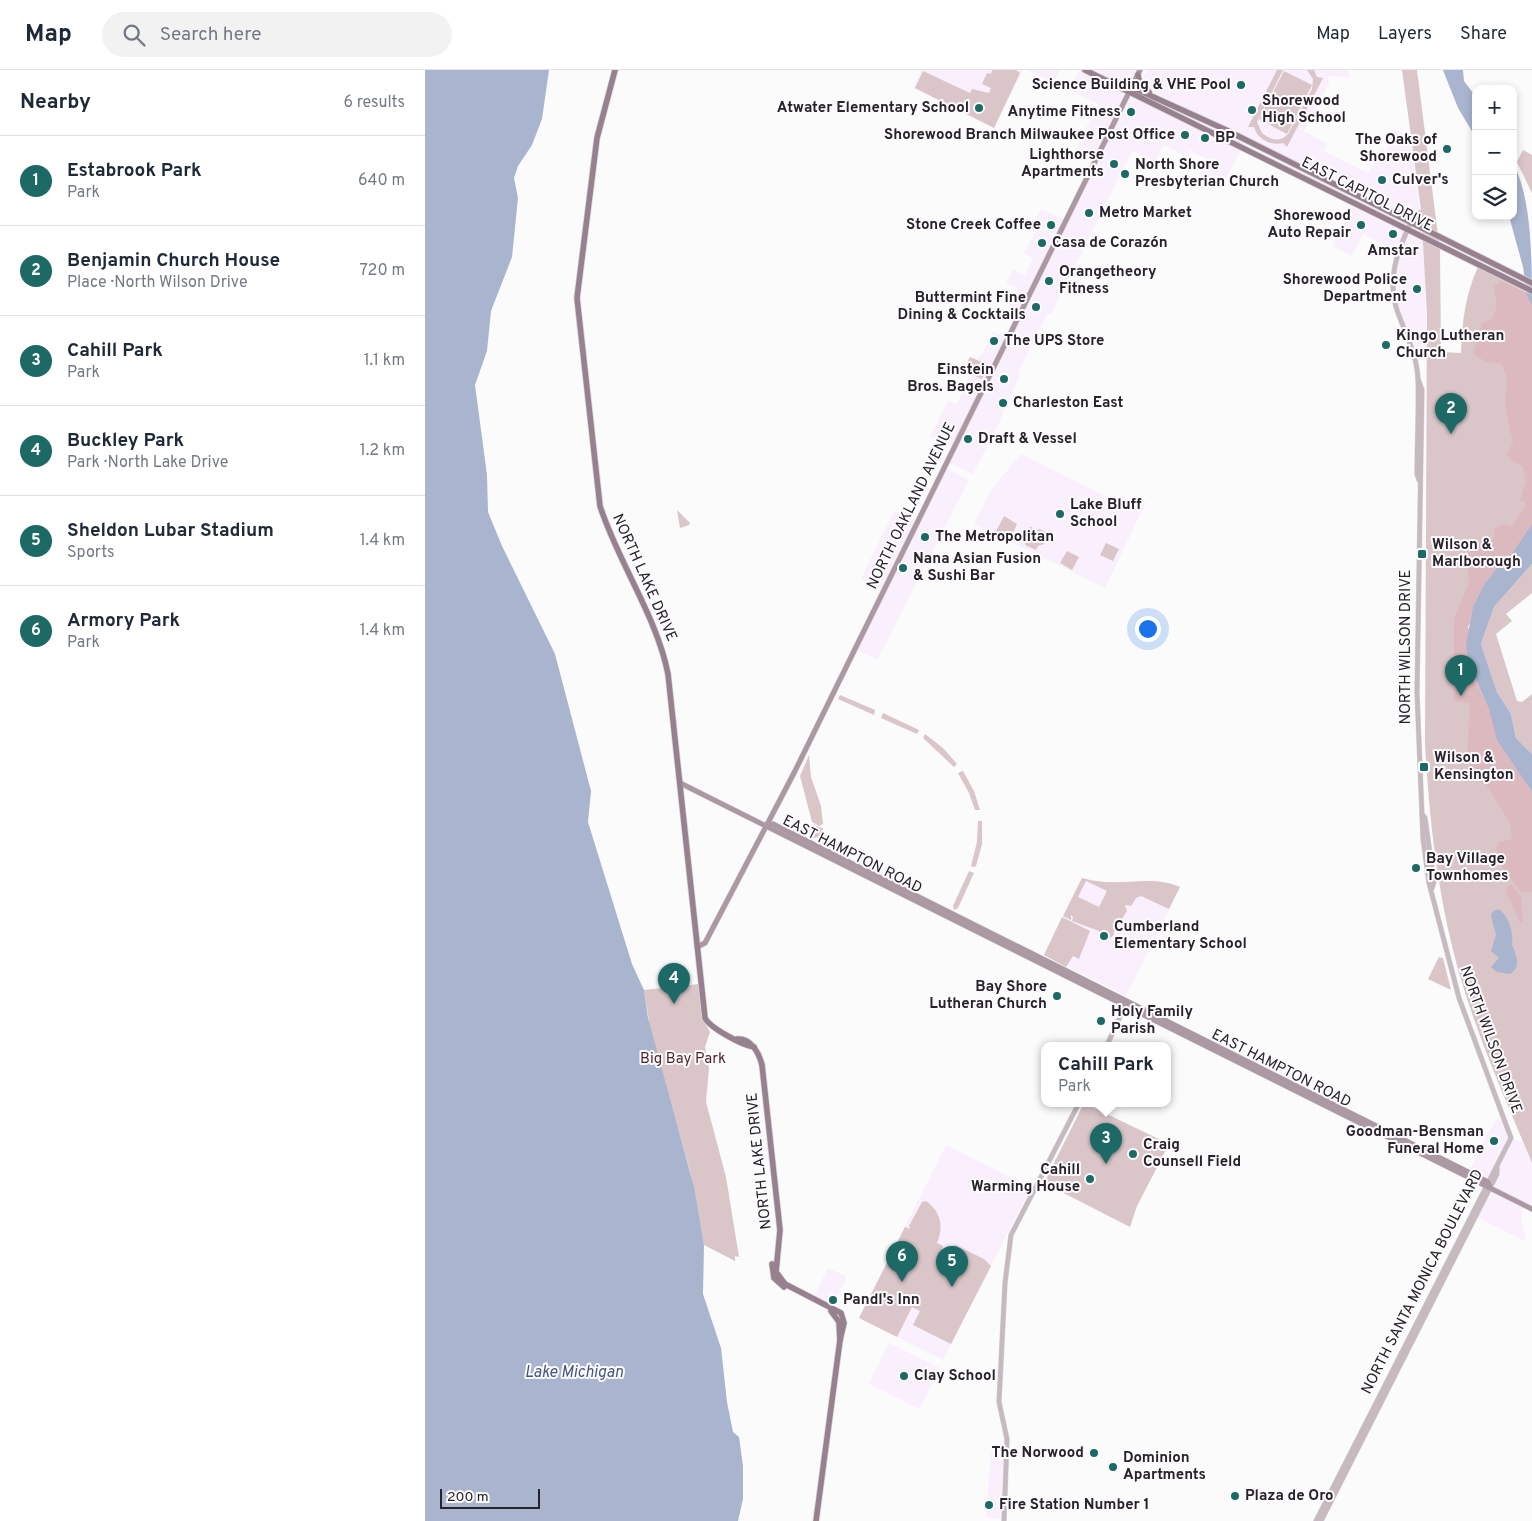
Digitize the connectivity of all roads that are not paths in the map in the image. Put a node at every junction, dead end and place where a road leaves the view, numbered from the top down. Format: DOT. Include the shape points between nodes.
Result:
graph roads {
  1 [pos="615,70"];
  2 [pos="1085,70"];
  3 [pos="1139,73"];
  4 [pos="1130,90"];
  5 [pos="1175,106"];
  6 [pos="1178,115"];
  7 [pos="1209,122"];
  8 [pos="1354,201"];
  9 [pos="1380,206"];
  10 [pos="1376,213"];
  11 [pos="1411,222"];
  12 [pos="1408,230"];
  13 [pos="1441,245"];
  14 [pos="1459,246"];
  15 [pos="1532,283"];
  16 [pos="1532,291"];
  17 [pos="680,783"];
  18 [pos="767,825"];
  19 [pos="697,947"];
  20 [pos="1127,1003"];
  21 [pos="1108,1042"];
  22 [pos="1077,1107"];
  23 [pos="1497,1168"];
  24 [pos="1488,1185"];
  25 [pos="1532,1209"];
  26 [pos="774,1272"];
  27 [pos="831,1311"];
  28 [pos="841,1314"];
  29 [pos="839,1340"];
  30 [pos="816,1521"];
  31 [pos="1004,1521"];
  32 [pos="1316,1521"];
  33 [pos="1321,1521"];
  1 -- 17 [label="main road, NORTH LAKE DRIVE" via="597,138 579,277 578,313 600,506 666,664"];
  2 -- 4 [label="main road, EAST CAPITOL DRIVE"];
  3 -- 4 [label="main road, NORTH OAKLAND AVENUE"];
  3 -- 5 [label="main road" via="1140,84 1145,89"];
  4 -- 5 [label="main road, EAST CAPITOL DRIVE"];
  4 -- 6 [label="main road, EAST CAPITOL DRIVE"];
  4 -- 18 [label="main road, NORTH OAKLAND AVENUE"];
  5 -- 7 [label="main road, EAST CAPITOL DRIVE"];
  6 -- 7 [label="main road" via="1184,113"];
  6 -- 8 [label="main road, EAST CAPITOL DRIVE"];
  7 -- 9 [label="main road, EAST CAPITOL DRIVE"];
  8 -- 9 [label="main road" via="1375,208"];
  8 -- 10 [label="main road, EAST CAPITOL DRIVE"];
  9 -- 11 [label="main road, EAST CAPITOL DRIVE"];
  10 -- 11 [label="main road"];
  10 -- 12 [label="main road, EAST CAPITOL DRIVE"];
  11 -- 12 [label="street, NORTH WILSON DRIVE"];
  11 -- 14 [label="main road, EAST CAPITOL DRIVE"];
  12 -- 13 [label="main road, EAST CAPITOL DRIVE"];
  12 -- 14 [label="main road" via="1415,229"];
  12 -- 23 [label="street, NORTH WILSON DRIVE" via="1395,263 1393,288 1422,390 1417,688 1421,818 1429,883 1459,998 1510,1131 1511,1138"];
  13 -- 14 [label="main road" via="1457,249"];
  13 -- 16 [label="main road, EAST CAPITOL DRIVE"];
  14 -- 15 [label="main road, EAST CAPITOL DRIVE"];
  17 -- 18 [label="main road, EAST HAMPTON ROAD"];
  17 -- 19 [label="main road, NORTH LAKE DRIVE"];
  18 -- 19 [label="main road, NORTH OAKLAND AVENUE" via="705,943"];
  18 -- 20 [label="main road, EAST HAMPTON ROAD" via="773,824"];
  19 -- 26 [label="main road, NORTH LAKE DRIVE" via="706,1020 712,1027 750,1045 762,1068 780,1230"];
  20 -- 21 [label="street"];
  20 -- 24 [label="main road, EAST HAMPTON ROAD"];
  22 -- 31 [label="street" via="1011,1235 1005,1283 999,1402 1007,1439"];
  23 -- 24 [label="street, NORTH SANTA MONICA BOULEVARD"];
  24 -- 25 [label="main road, EAST HAMPTON ROAD"];
  24 -- 32 [label="street, NORTH SANTA MONICA BOULEVARD"];
  24 -- 33 [label="street, NORTH SANTA MONICA BOULEVARD"];
  26 -- 27 [label="main road" via="779,1284"];
  26 -- 28 [label="main road" via="785,1284"];
  27 -- 28 [label="main road"];
  27 -- 29 [label="main road" via="839,1322"];
  28 -- 29 [label="main road"];
  29 -- 30 [label="main road"];
}
